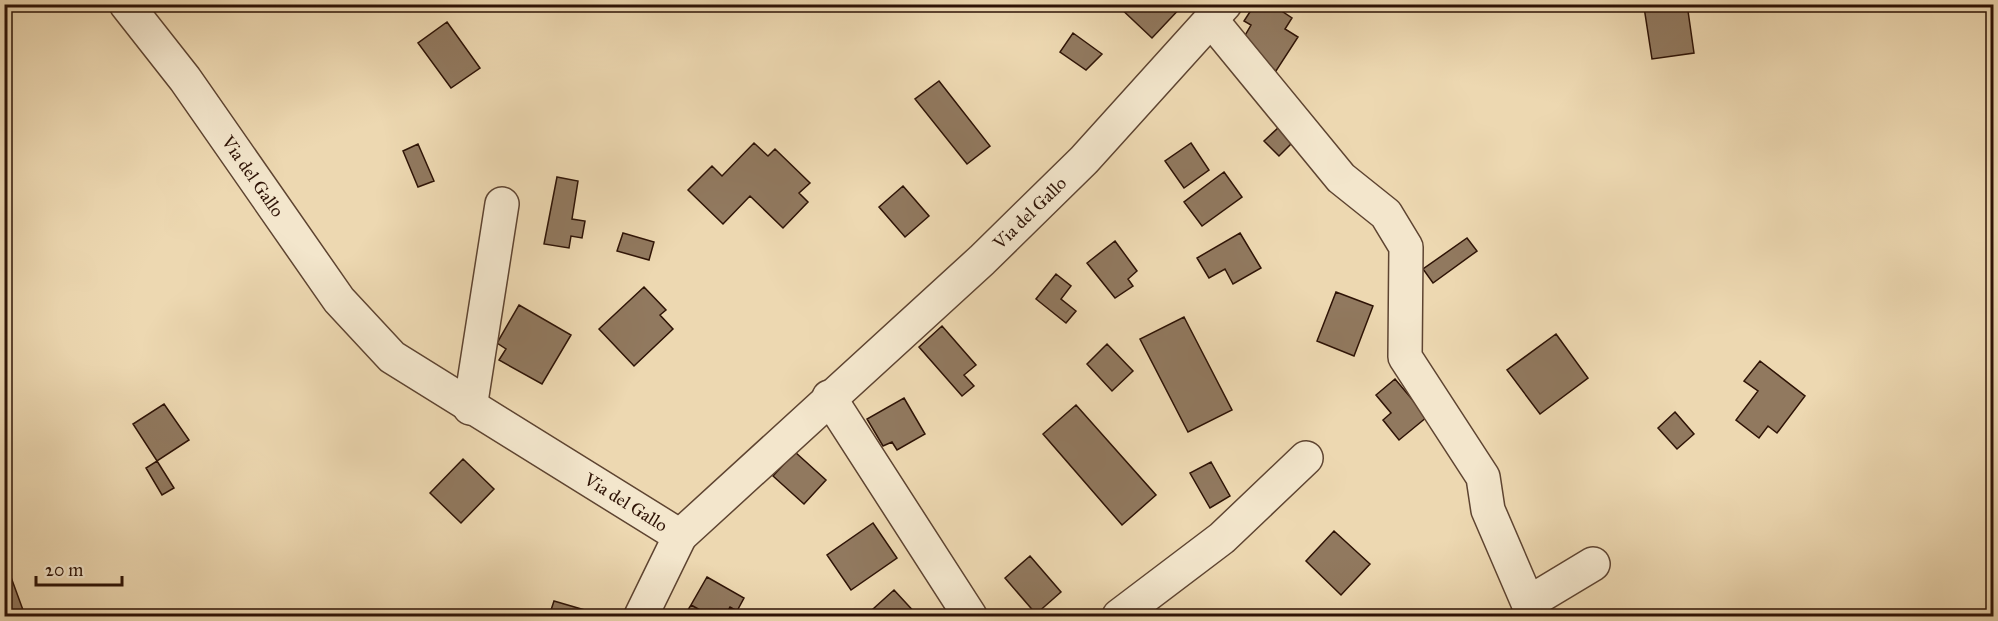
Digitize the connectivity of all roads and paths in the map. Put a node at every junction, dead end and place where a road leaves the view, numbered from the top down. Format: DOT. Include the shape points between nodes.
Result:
graph roads {
  1 [pos="126,4"];
  2 [pos="1218,13"];
  3 [pos="502,204"];
  4 [pos="829,397"];
  5 [pos="470,408"];
  6 [pos="1306,458"];
  7 [pos="680,536"];
  8 [pos="1593,564"];
  9 [pos="641,616"];
  10 [pos="970,616"];
  11 [pos="1119,616"];
  1 -- 5 [label="street, Via del Gallo" via="185,79 339,300 392,357"];
  2 -- 4 [label="street, Via del Gallo" via="1084,160 982,260"];
  2 -- 8 [label="street" via="1341,177 1386,214 1406,247 1405,357 1483,477 1488,510 1528,603"];
  3 -- 5 [label="street"];
  4 -- 7 [label="street, Via del Gallo"];
  4 -- 10 [label="street"];
  5 -- 7 [label="street, Via del Gallo"];
  6 -- 11 [label="street" via="1222,538"];
  7 -- 9 [label="street"];
}
